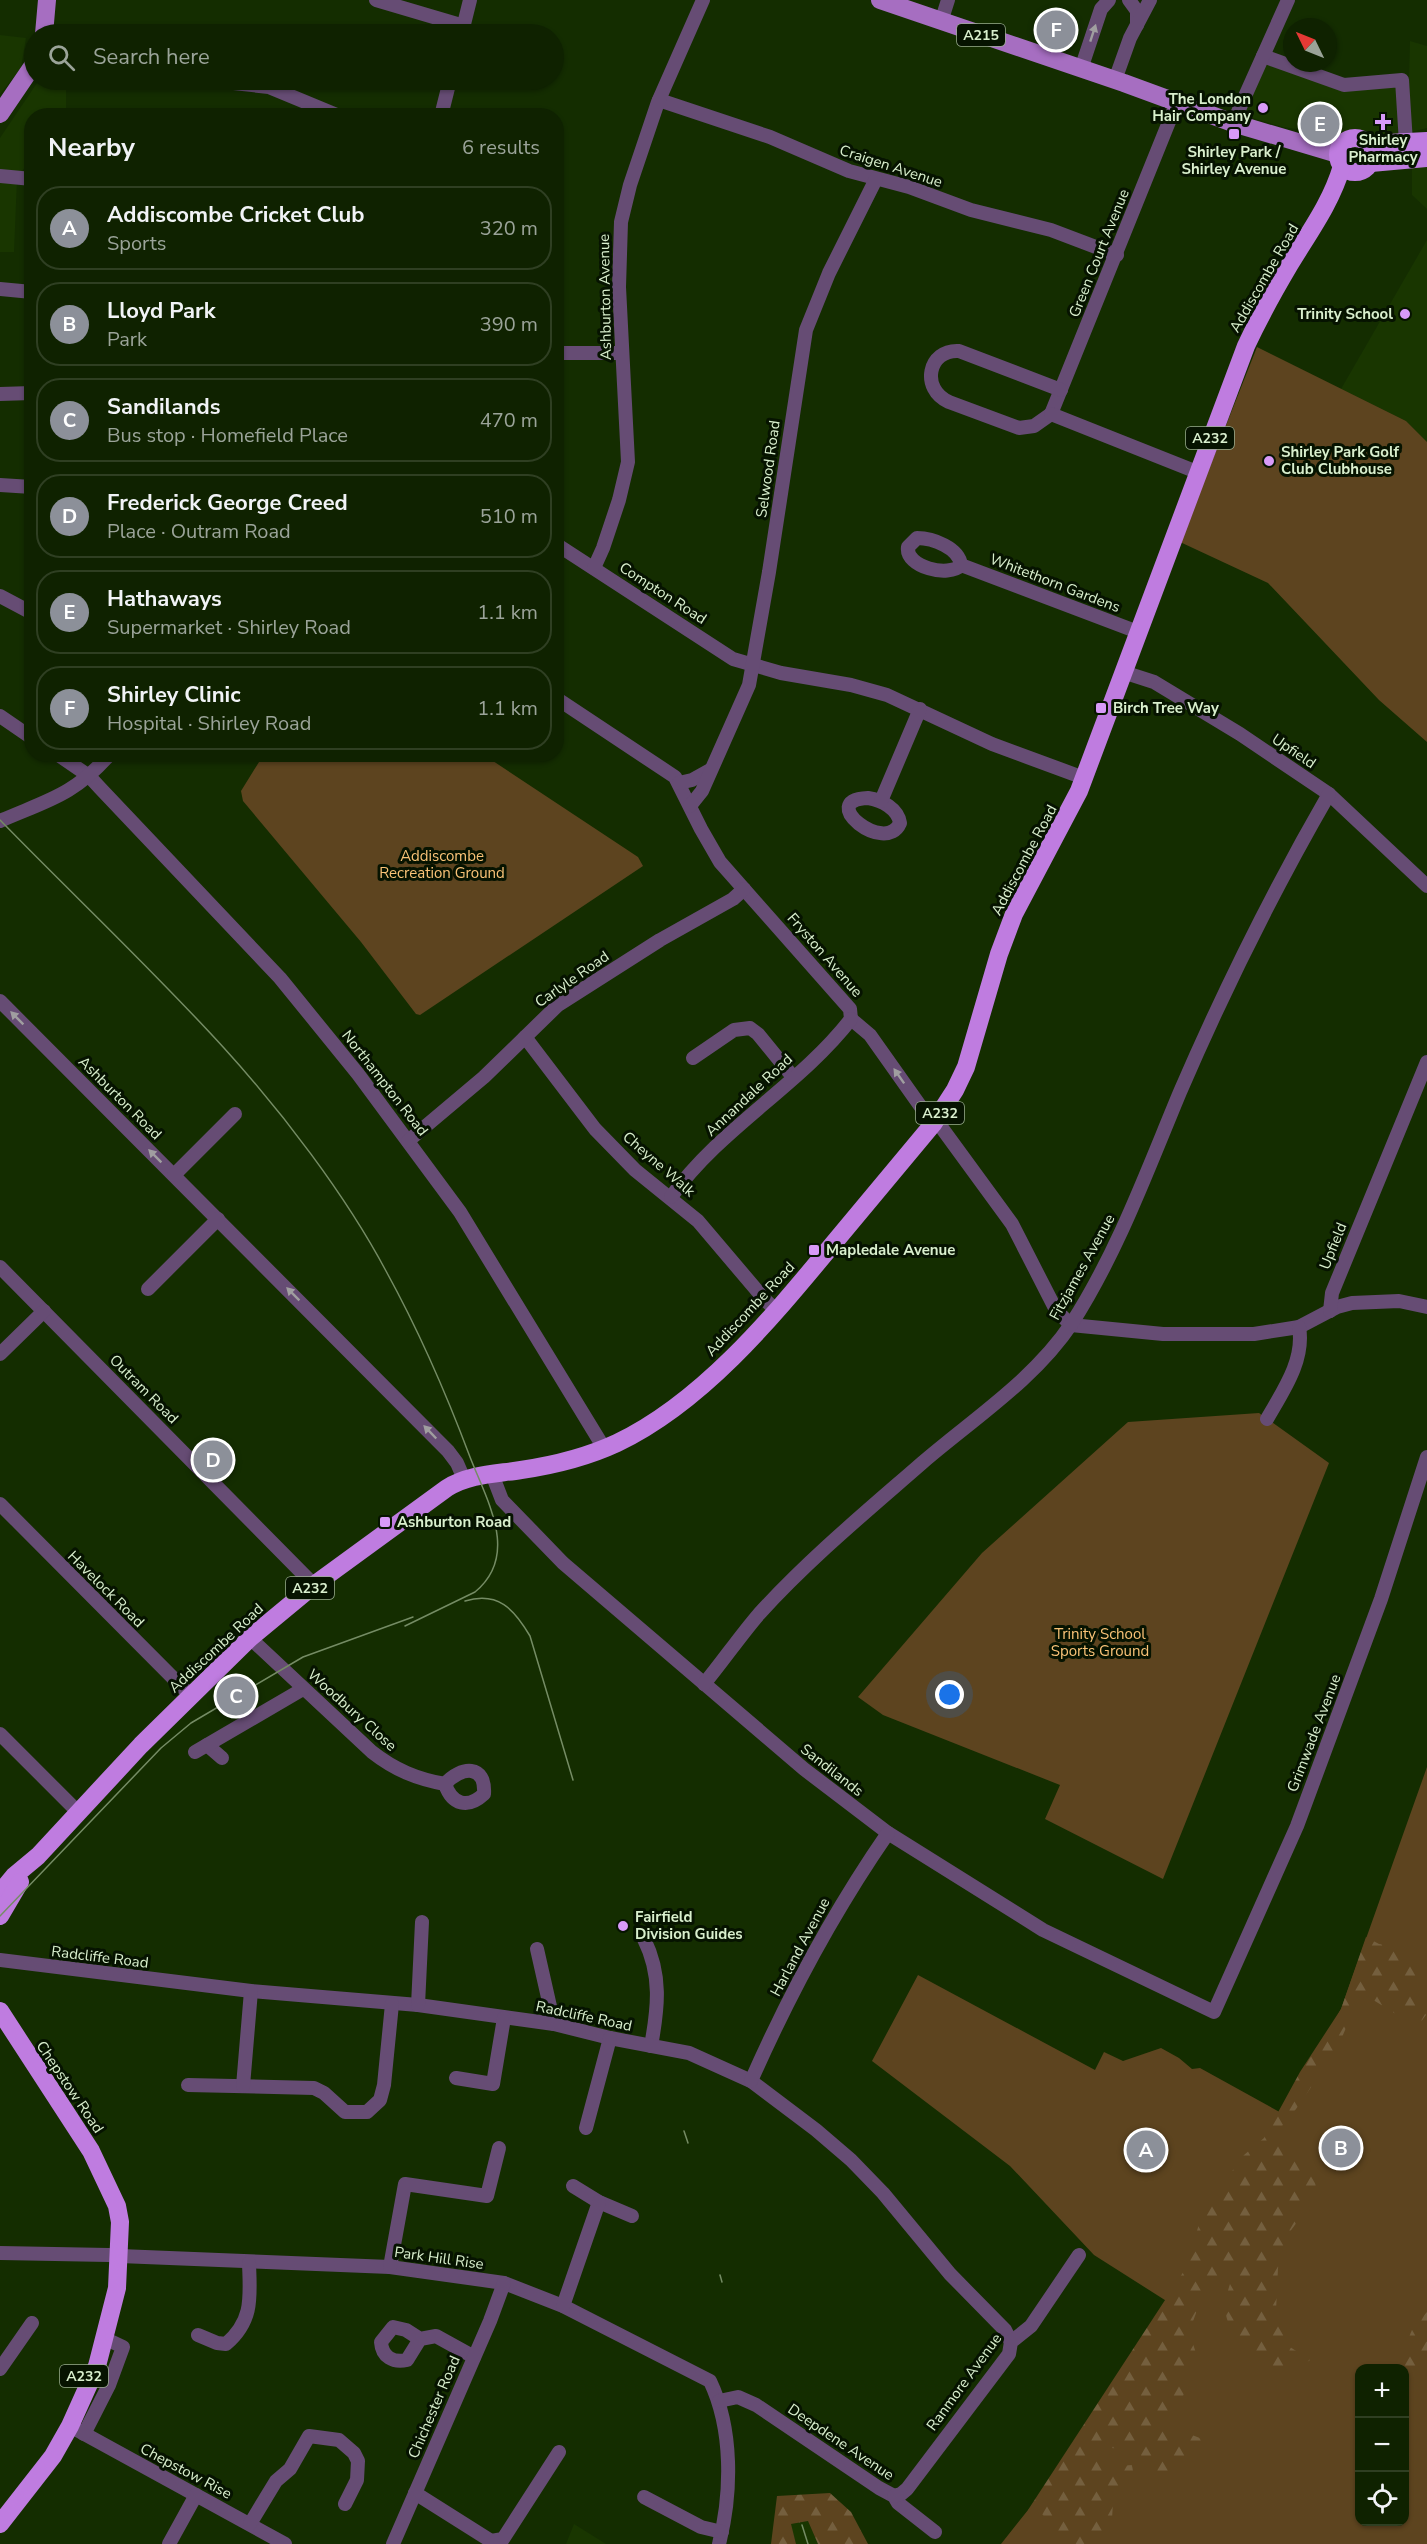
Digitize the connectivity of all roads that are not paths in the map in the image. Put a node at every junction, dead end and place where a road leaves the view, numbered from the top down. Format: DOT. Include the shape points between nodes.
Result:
graph roads {
  1 [pos="47,0"];
  2 [pos="376,0"];
  3 [pos="470,0"];
  4 [pos="703,0"];
  5 [pos="880,0"];
  6 [pos="948,0"];
  7 [pos="1109,0"];
  8 [pos="1130,0"];
  9 [pos="1150,0"];
  10 [pos="1288,0"];
  11 [pos="941,22"];
  12 [pos="45,24"];
  13 [pos="446,24"];
  14 [pos="464,24"];
  15 [pos="1137,25"];
  16 [pos="1263,56"];
  17 [pos="1081,69"];
  18 [pos="24,79"];
  19 [pos="1115,80"];
  20 [pos="276,90"];
  21 [pos="448,90"];
  22 [pos="659,100"];
  23 [pos="1177,102"];
  24 [pos="320,108"];
  25 [pos="443,108"];
  26 [pos="0,114"];
  27 [pos="1233,123"];
  28 [pos="1427,141"];
  29 [pos="1406,143"];
  30 [pos="1368,144"];
  31 [pos="1427,158"];
  32 [pos="1340,160"];
  33 [pos="1367,167"];
  34 [pos="0,176"];
  35 [pos="24,178"];
  36 [pos="876,179"];
  37 [pos="1322,216"];
  38 [pos="1116,255"];
  39 [pos="0,290"];
  40 [pos="24,292"];
  41 [pos="564,353"];
  42 [pos="622,353"];
  43 [pos="1061,390"];
  44 [pos="0,393"];
  45 [pos="24,393"];
  46 [pos="1051,414"];
  47 [pos="1197,472"];
  48 [pos="0,485"];
  49 [pos="24,486"];
  50 [pos="564,549"];
  51 [pos="961,565"];
  52 [pos="594,568"];
  53 [pos="0,596"];
  54 [pos="24,609"];
  55 [pos="1138,632"];
  56 [pos="753,666"];
  57 [pos="1123,672"];
  58 [pos="564,703"];
  59 [pos="920,709"];
  60 [pos="0,716"];
  61 [pos="24,732"];
  62 [pos="69,762"];
  63 [pos="102,762"];
  64 [pos="710,770"];
  65 [pos="89,776"];
  66 [pos="1084,778"];
  67 [pos="679,783"];
  68 [pos="1329,794"];
  69 [pos="881,801"];
  70 [pos="690,806"];
  71 [pos="0,821"];
  72 [pos="1427,886"];
  73 [pos="744,889"];
  74 [pos="0,1001"];
  75 [pos="851,1019"];
  76 [pos="525,1037"];
  77 [pos="693,1058"];
  78 [pos="1427,1062"];
  79 [pos="793,1077"];
  80 [pos="235,1114"];
  81 [pos="934,1122"];
  82 [pos="408,1141"];
  83 [pos="174,1175"];
  84 [pos="671,1197"];
  85 [pos="218,1219"];
  86 [pos="0,1267"];
  87 [pos="148,1289"];
  88 [pos="1427,1307"];
  89 [pos="44,1311"];
  90 [pos="777,1311"];
  91 [pos="1330,1311"];
  92 [pos="1071,1325"];
  93 [pos="1299,1327"];
  94 [pos="0,1354"];
  95 [pos="1267,1419"];
  96 [pos="604,1448"];
  97 [pos="1427,1457"];
  98 [pos="476,1477"];
  99 [pos="0,1504"];
  100 [pos="314,1585"];
  101 [pos="250,1638"];
  102 [pos="704,1684"];
  103 [pos="303,1689"];
  104 [pos="190,1695"];
  105 [pos="0,1734"];
  106 [pos="207,1745"];
  107 [pos="195,1752"];
  108 [pos="222,1758"];
  109 [pos="445,1784"];
  110 [pos="78,1812"];
  111 [pos="888,1833"];
  112 [pos="32,1862"];
  113 [pos="0,1893"];
  114 [pos="0,1916"];
  115 [pos="422,1923"];
  116 [pos="644,1939"];
  117 [pos="537,1949"];
  118 [pos="0,1960"];
  119 [pos="251,1991"];
  120 [pos="392,2004"];
  121 [pos="418,2005"];
  122 [pos="0,2011"];
  123 [pos="1214,2012"];
  124 [pos="504,2018"];
  125 [pos="554,2024"];
  126 [pos="610,2038"];
  127 [pos="651,2046"];
  128 [pos="456,2078"];
  129 [pos="750,2081"];
  130 [pos="188,2085"];
  131 [pos="243,2086"];
  132 [pos="586,2128"];
  133 [pos="499,2148"];
  134 [pos="573,2186"];
  135 [pos="599,2202"];
  136 [pos="632,2216"];
  137 [pos="0,2253"];
  138 [pos="115,2255"];
  139 [pos="1079,2255"];
  140 [pos="249,2263"];
  141 [pos="390,2267"];
  142 [pos="504,2283"];
  143 [pos="563,2306"];
  144 [pos="32,2323"];
  145 [pos="198,2335"];
  146 [pos="420,2338"];
  147 [pos="1011,2342"];
  148 [pos="474,2357"];
  149 [pos="0,2369"];
  150 [pos="720,2401"];
  151 [pos="77,2430"];
  152 [pos="559,2452"];
  153 [pos="27,2486"];
  154 [pos="415,2493"];
  155 [pos="196,2495"];
  156 [pos="894,2496"];
  157 [pos="644,2497"];
  158 [pos="345,2504"];
  159 [pos="0,2524"];
  160 [pos="250,2524"];
  161 [pos="935,2532"];
  162 [pos="721,2538"];
  163 [pos="169,2544"];
  164 [pos="285,2544"];
  165 [pos="393,2544"];
  1 -- 12 [label="main road"];
  2 -- 13 [label="street"];
  3 -- 14 [label="street"];
  4 -- 22 [label="street, Ashburton Avenue"];
  5 -- 11 [label="main road, A215"];
  6 -- 11 [label="street"];
  17 -- 7 [label="street, one-way" via="1101,9"];
  8 -- 15 [label="street" via="1137,11"];
  9 -- 15 [label="street"];
  10 -- 16 [label="street"];
  11 -- 17 [label="main road, A215"];
  15 -- 19 [label="street"];
  16 -- 27 [label="street"];
  16 -- 29 [label="street" via="1344,85 1402,80"];
  17 -- 19 [label="main road, A215"];
  18 -- 26 [label="main road"];
  19 -- 23 [label="main road, A215"];
  20 -- 24 [label="street"];
  21 -- 25 [label="street"];
  22 -- 36 [label="street, Craigen Avenue" via="770,137"];
  22 -- 42 [label="street, Ashburton Avenue" via="621,222"];
  23 -- 27 [label="main road, A215"];
  23 -- 38 [label="street, Green Court Avenue"];
  27 -- 32 [label="main road, A215"];
  28 -- 29 [label="highway"];
  29 -- 30 [label="highway"];
  30 -- 32 [label="highway" via="1351,139 1342,144"];
  30 -- 33 [label="highway" via="1371,151"];
  31 -- 33 [label="highway"];
  32 -- 33 [label="highway" via="1349,171"];
  32 -- 37 [label="highway, Addiscombe Road / A232" via="1336,186"];
  33 -- 37 [label="highway, Addiscombe Road / A232"];
  34 -- 35 [label="street"];
  36 -- 38 [label="street, Craigen Avenue" via="971,210 1051,230"];
  36 -- 56 [label="street, Selwood Road" via="829,273 807,329"];
  37 -- 47 [label="highway, Addiscombe Road / A232" via="1255,326"];
  38 -- 43 [label="street, Green Court Avenue"];
  39 -- 40 [label="street"];
  41 -- 42 [label="street"];
  42 -- 52 [label="street, Ashburton Avenue" via="627,465 619,500"];
  43 -- 46 [label="street, Green Court Avenue"];
  43 -- 46 [label="street" via="959,351 944,355 932,369 931,383 936,393 957,405 1019,428 1034,426"];
  44 -- 45 [label="street"];
  46 -- 47 [label="street"];
  47 -- 55 [label="highway, Addiscombe Road / A232"];
  48 -- 49 [label="street"];
  50 -- 52 [label="street, Compton Road"];
  51 -- 55 [label="street, Whitethorn Gardens"];
  52 -- 56 [label="street, Compton Road" via="724,653"];
  53 -- 54 [label="street"];
  55 -- 57 [label="highway, Addiscombe Road / A232"];
  56 -- 59 [label="street" via="860,687"];
  56 -- 64 [label="street, Selwood Road" via="744,699"];
  57 -- 66 [label="highway, Addiscombe Road / A232"];
  57 -- 68 [label="street, Upfield" via="1154,682"];
  58 -- 67 [label="street" via="665,769"];
  59 -- 66 [label="street" via="998,747"];
  59 -- 69 [label="street"];
  60 -- 61 [label="street"];
  62 -- 65 [label="street, Northampton Road"];
  63 -- 65 [label="street"];
  64 -- 67 [label="street"];
  64 -- 70 [label="street, Selwood Road" via="702,791"];
  65 -- 71 [label="street" via="68,793"];
  65 -- 82 [label="street, Northampton Road" via="280,978"];
  66 -- 81 [label="highway, Addiscombe Road / A232" via="1014,914 971,1056"];
  67 -- 70 [label="street, Fryston Avenue"];
  68 -- 72 [label="street, Upfield"];
  68 -- 92 [label="street, Fitzjames Avenue" via="1245,948 1118,1241"];
  70 -- 73 [label="street, Fryston Avenue" via="714,853"];
  73 -- 75 [label="street, Fryston Avenue" via="850,1009"];
  73 -- 76 [label="street, Carlyle Road" via="567,999"];
  83 -- 74 [label="street, Ashburton Road, one-way"];
  75 -- 79 [label="street, Annandale Road"];
  81 -- 75 [label="street, Fryston Avenue, one-way" via="870,1035"];
  76 -- 82 [label="street, Carlyle Road"];
  76 -- 84 [label="street, Cheyne Walk" via="594,1128 635,1170"];
  77 -- 79 [label="street" via="734,1030 750,1028"];
  78 -- 91 [label="street, Upfield" via="1332,1293"];
  79 -- 84 [label="street, Annandale Road" via="724,1139"];
  80 -- 83 [label="street"];
  81 -- 90 [label="highway, Addiscombe Road / A232"];
  81 -- 92 [label="street" via="1012,1224 1056,1310"];
  82 -- 96 [label="street, Northampton Road" via="460,1212"];
  83 -- 85 [label="street, Ashburton Road"];
  84 -- 90 [label="street, Cheyne Walk"];
  85 -- 87 [label="street"];
  98 -- 85 [label="street, Ashburton Road, one-way"];
  86 -- 89 [label="street, Outram Road"];
  88 -- 91 [label="street" via="1374,1300"];
  89 -- 94 [label="street"];
  89 -- 100 [label="street, Outram Road"];
  90 -- 96 [label="highway, Addiscombe Road / A232" via="670,1411"];
  91 -- 93 [label="street"];
  92 -- 93 [label="street" via="1185,1334 1261,1334"];
  92 -- 102 [label="street, Fitzjames Avenue" via="1022,1382 834,1539 760,1613"];
  93 -- 95 [label="street" via="1301,1340 1294,1368"];
  96 -- 98 [label="highway, Addiscombe Road / A232" via="560,1463"];
  97 -- 123 [label="street, Grimwade Avenue" via="1377,1610 1313,1784"];
  98 -- 100 [label="highway, Addiscombe Road / A232" via="447,1488"];
  98 -- 102 [label="street, Sandilands" via="563,1563"];
  99 -- 104 [label="street, Havelock Road"];
  100 -- 101 [label="highway, Addiscombe Road / A232"];
  101 -- 103 [label="street, Woodbury Close"];
  101 -- 104 [label="highway, Addiscombe Road / A232"];
  102 -- 111 [label="street, Sandilands" via="804,1769"];
  103 -- 106 [label="street"];
  103 -- 109 [label="street, Woodbury Close" via="389,1765 407,1775"];
  104 -- 110 [label="highway, Addiscombe Road / A232"];
  105 -- 110 [label="street"];
  106 -- 107 [label="street"];
  106 -- 108 [label="street"];
  110 -- 112 [label="highway, Addiscombe Road / A232"];
  111 -- 123 [label="street, Sandilands" via="1043,1930"];
  111 -- 129 [label="street, Harland Avenue" via="850,1888"];
  112 -- 113 [label="highway, Addiscombe Road / A232"];
  112 -- 114 [label="highway, Addiscombe Road / A232"];
  115 -- 121 [label="street"];
  116 -- 127 [label="street" via="654,1959 658,2007"];
  117 -- 125 [label="street"];
  118 -- 119 [label="street, Radcliffe Road"];
  119 -- 120 [label="street, Radcliffe Road"];
  119 -- 131 [label="street"];
  120 -- 121 [label="street, Radcliffe Road"];
  120 -- 131 [label="street" via="384,2085 380,2100 367,2112 345,2112 314,2088"];
  121 -- 124 [label="street, Radcliffe Road"];
  122 -- 138 [label="highway, Chepstow Road / A232" via="84,2139 117,2206 120,2222"];
  124 -- 125 [label="street, Radcliffe Road"];
  124 -- 128 [label="street" via="493,2085"];
  125 -- 126 [label="street, Radcliffe Road"];
  126 -- 127 [label="street, Radcliffe Road"];
  126 -- 132 [label="street"];
  127 -- 129 [label="street, Radcliffe Road" via="689,2053"];
  129 -- 147 [label="street, Radcliffe Road" via="851,2160 950,2274 1005,2330"];
  130 -- 131 [label="street"];
  133 -- 141 [label="street" via="488,2196 405,2184"];
  134 -- 135 [label="street"];
  135 -- 136 [label="street"];
  135 -- 143 [label="street"];
  137 -- 138 [label="street, Park Hill Rise"];
  138 -- 140 [label="street, Park Hill Rise"];
  138 -- 151 [label="highway, Chepstow Road / A232" via="117,2289 106,2339"];
  138 -- 153 [label="highway, Chepstow Road / A232" via="95,2347 75,2398"];
  139 -- 147 [label="street, Ranmore Avenue" via="1031,2326"];
  140 -- 141 [label="street, Park Hill Rise"];
  140 -- 145 [label="street" via="250,2306 238,2330 226,2344"];
  141 -- 142 [label="street, Park Hill Rise"];
  142 -- 143 [label="street, Park Hill Rise"];
  142 -- 148 [label="street, Chichester Road"];
  143 -- 150 [label="street, Park Hill Rise" via="701,2375 710,2381"];
  144 -- 149 [label="street"];
  146 -- 148 [label="street" via="436,2336"];
  147 -- 156 [label="street, Ranmore Avenue" via="1009,2354 907,2488"];
  148 -- 154 [label="street, Chichester Road"];
  150 -- 156 [label="street, Deepdene Avenue" via="738,2397 756,2404"];
  150 -- 162 [label="street" via="728,2458"];
  151 -- 153 [label="highway, Chepstow Road / A232"];
  151 -- 155 [label="street, Chepstow Rise"];
  152 -- 154 [label="street" via="503,2539 491,2541"];
  153 -- 159 [label="highway, Chepstow Road / A232"];
  154 -- 165 [label="street, Chichester Road"];
  155 -- 160 [label="street, Chepstow Rise"];
  155 -- 163 [label="street"];
  156 -- 161 [label="street, Deepdene Avenue"];
  157 -- 162 [label="street"];
  158 -- 160 [label="street" via="357,2480 358,2461 354,2453 339,2440 309,2436"];
  160 -- 164 [label="street, Chepstow Rise"];
}
